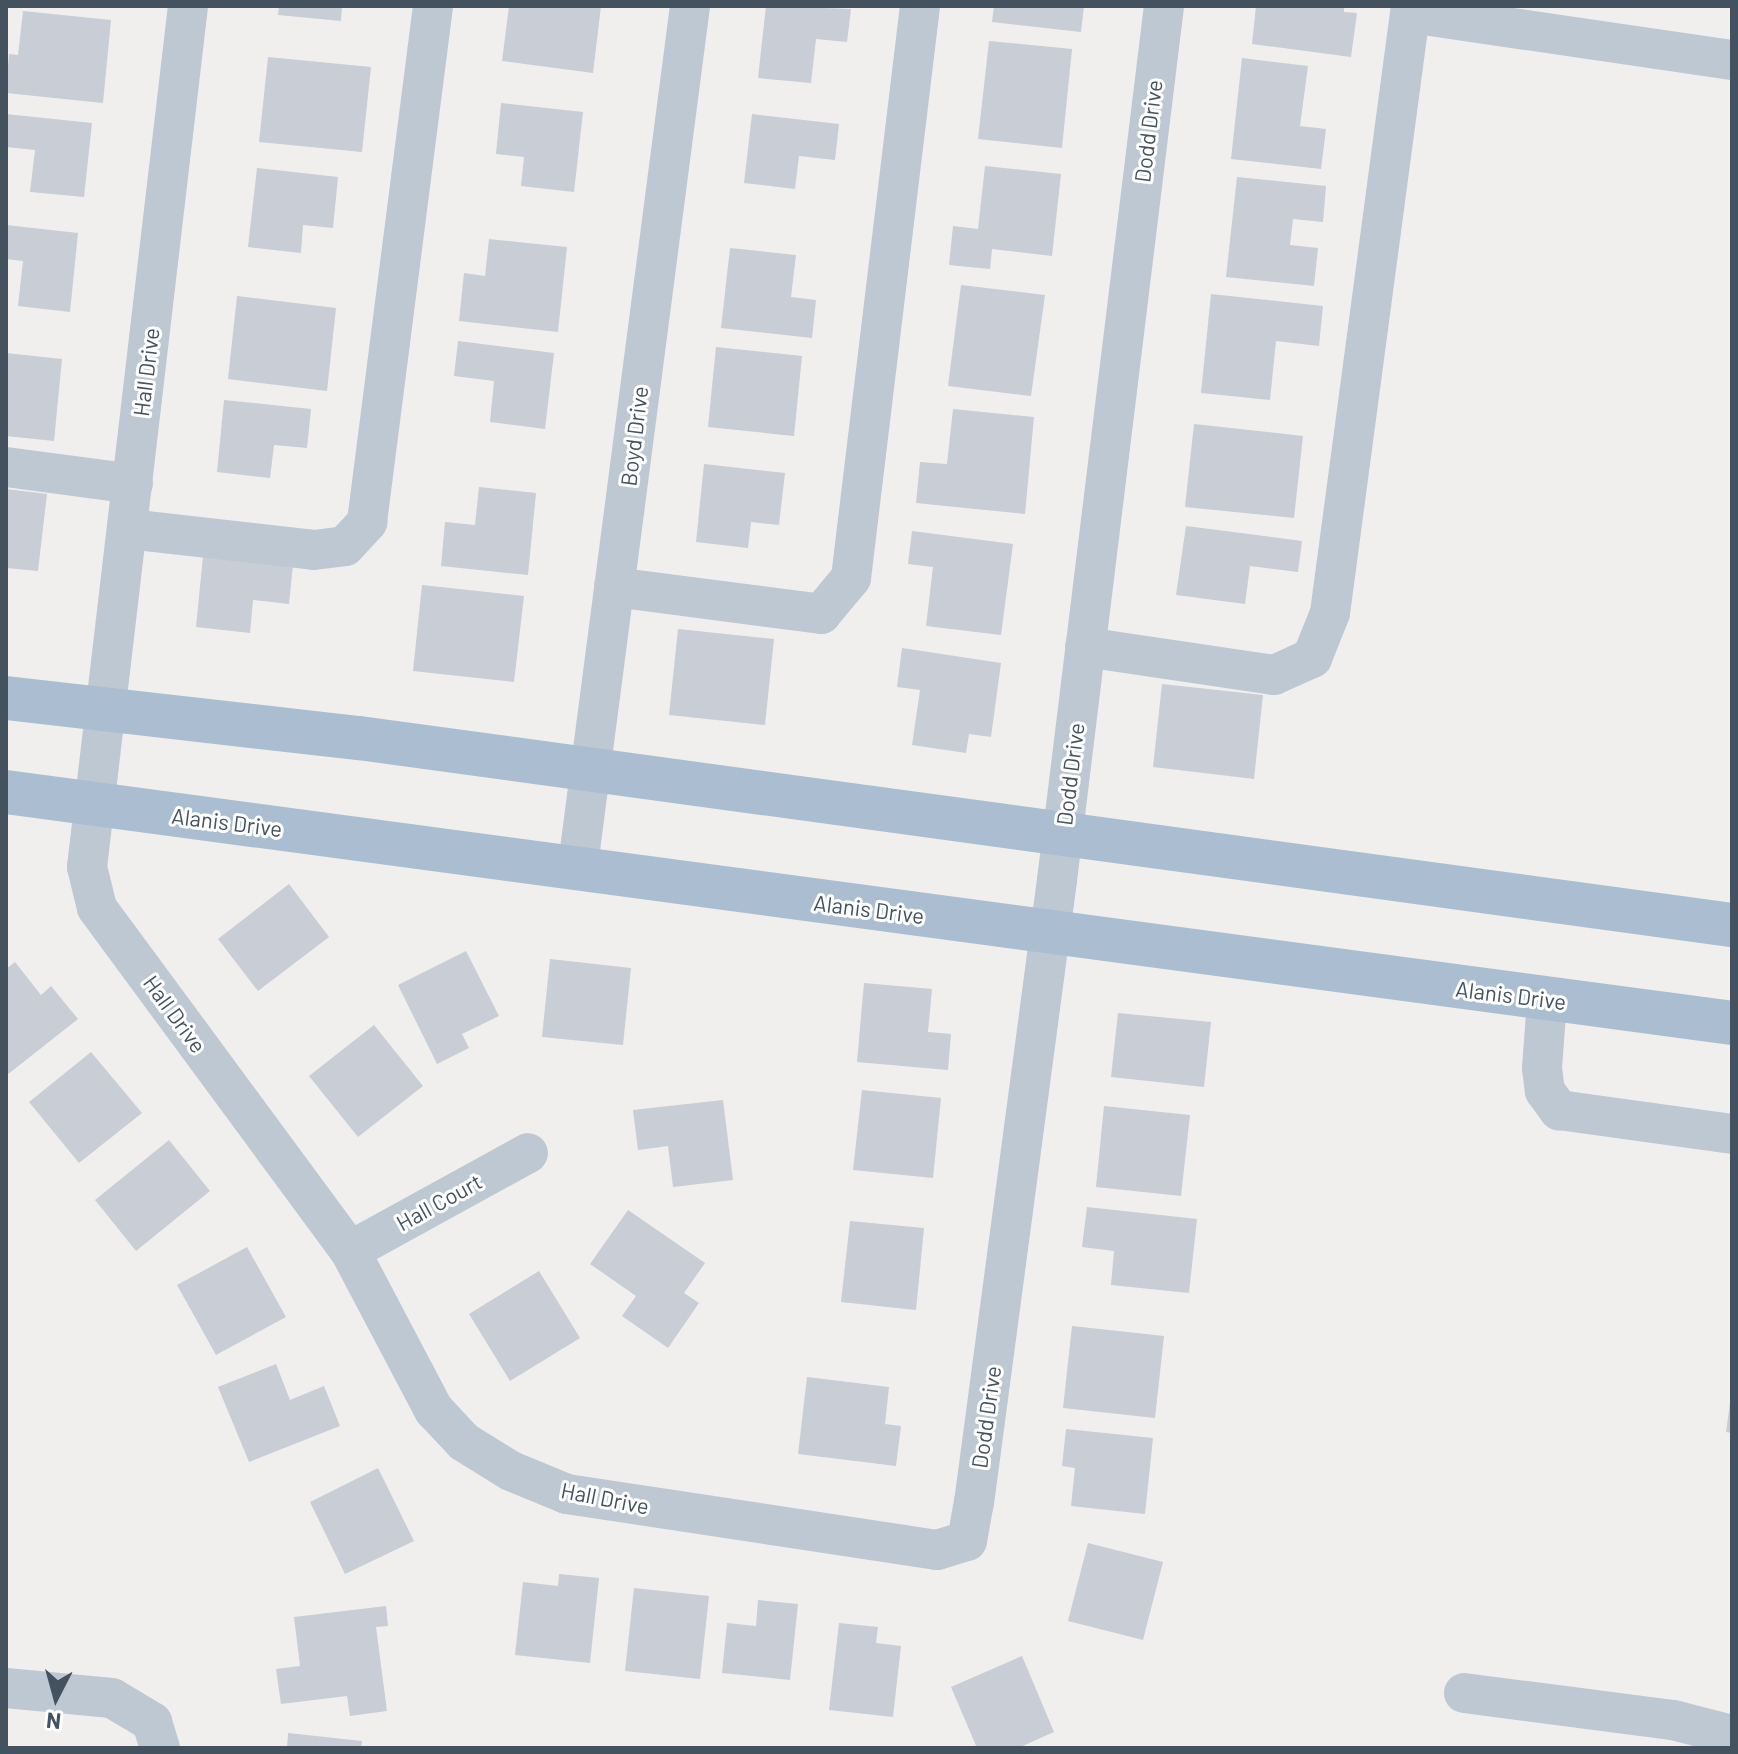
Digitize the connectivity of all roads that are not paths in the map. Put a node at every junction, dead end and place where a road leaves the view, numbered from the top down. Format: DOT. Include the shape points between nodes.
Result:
graph roads {
  1 [pos="188,6"];
  2 [pos="433,6"];
  3 [pos="690,6"];
  4 [pos="920,6"];
  5 [pos="1164,6"];
  6 [pos="1411,10"];
  7 [pos="1732,60"];
  8 [pos="6,467"];
  9 [pos="133,484"];
  10 [pos="128,529"];
  11 [pos="614,587"];
  12 [pos="1085,647"];
  13 [pos="6,698"];
  14 [pos="107,710"];
  15 [pos="590,770"];
  16 [pos="6,792"];
  17 [pos="95,806"];
  18 [pos="1062,837"];
  19 [pos="578,865"];
  20 [pos="1732,925"];
  21 [pos="1051,932"];
  22 [pos="1547,1000"];
  23 [pos="1732,1023"];
  24 [pos="1732,1134"];
  25 [pos="528,1153"];
  26 [pos="350,1251"];
  27 [pos="967,1541"];
  28 [pos="6,1688"];
  29 [pos="1464,1693"];
  30 [pos="156,1735"];
  31 [pos="1732,1735"];
  1 -- 9 [label="street, Hall Drive"];
  2 -- 10 [label="street" via="367,522 345,546 314,550"];
  3 -- 11 [label="street, Boyd Drive"];
  4 -- 11 [label="street" via="851,578 821,614"];
  5 -- 12 [label="street, Dodd Drive"];
  6 -- 7 [label="street"];
  6 -- 12 [label="street" via="1330,613 1312,658 1274,675"];
  8 -- 9 [label="street"];
  9 -- 10 [label="street, Hall Drive"];
  10 -- 14 [label="street, Hall Drive"];
  11 -- 15 [label="street, Boyd Drive"];
  12 -- 18 [label="street, Dodd Drive"];
  13 -- 14 [label="main road"];
  14 -- 15 [label="main road"];
  14 -- 17 [label="street, Hall Drive"];
  15 -- 18 [label="main road"];
  15 -- 19 [label="street, Boyd Drive"];
  16 -- 17 [label="main road, Alanis Drive"];
  17 -- 19 [label="main road, Alanis Drive"];
  17 -- 26 [label="street, Hall Drive" via="87,867 97,908"];
  18 -- 20 [label="main road"];
  18 -- 21 [label="street, Dodd Drive"];
  19 -- 21 [label="main road, Alanis Drive"];
  21 -- 22 [label="main road, Alanis Drive"];
  21 -- 27 [label="street, Dodd Drive"];
  22 -- 23 [label="main road, Alanis Drive"];
  22 -- 24 [label="street" via="1542,1068 1545,1091 1559,1110"];
  25 -- 26 [label="street, Hall Court"];
  26 -- 27 [label="street, Hall Drive" via="434,1410 464,1442 511,1471 567,1494 597,1499 937,1550"];
  28 -- 30 [label="street" via="112,1698"];
  29 -- 31 [label="street" via="1673,1720"];
}
